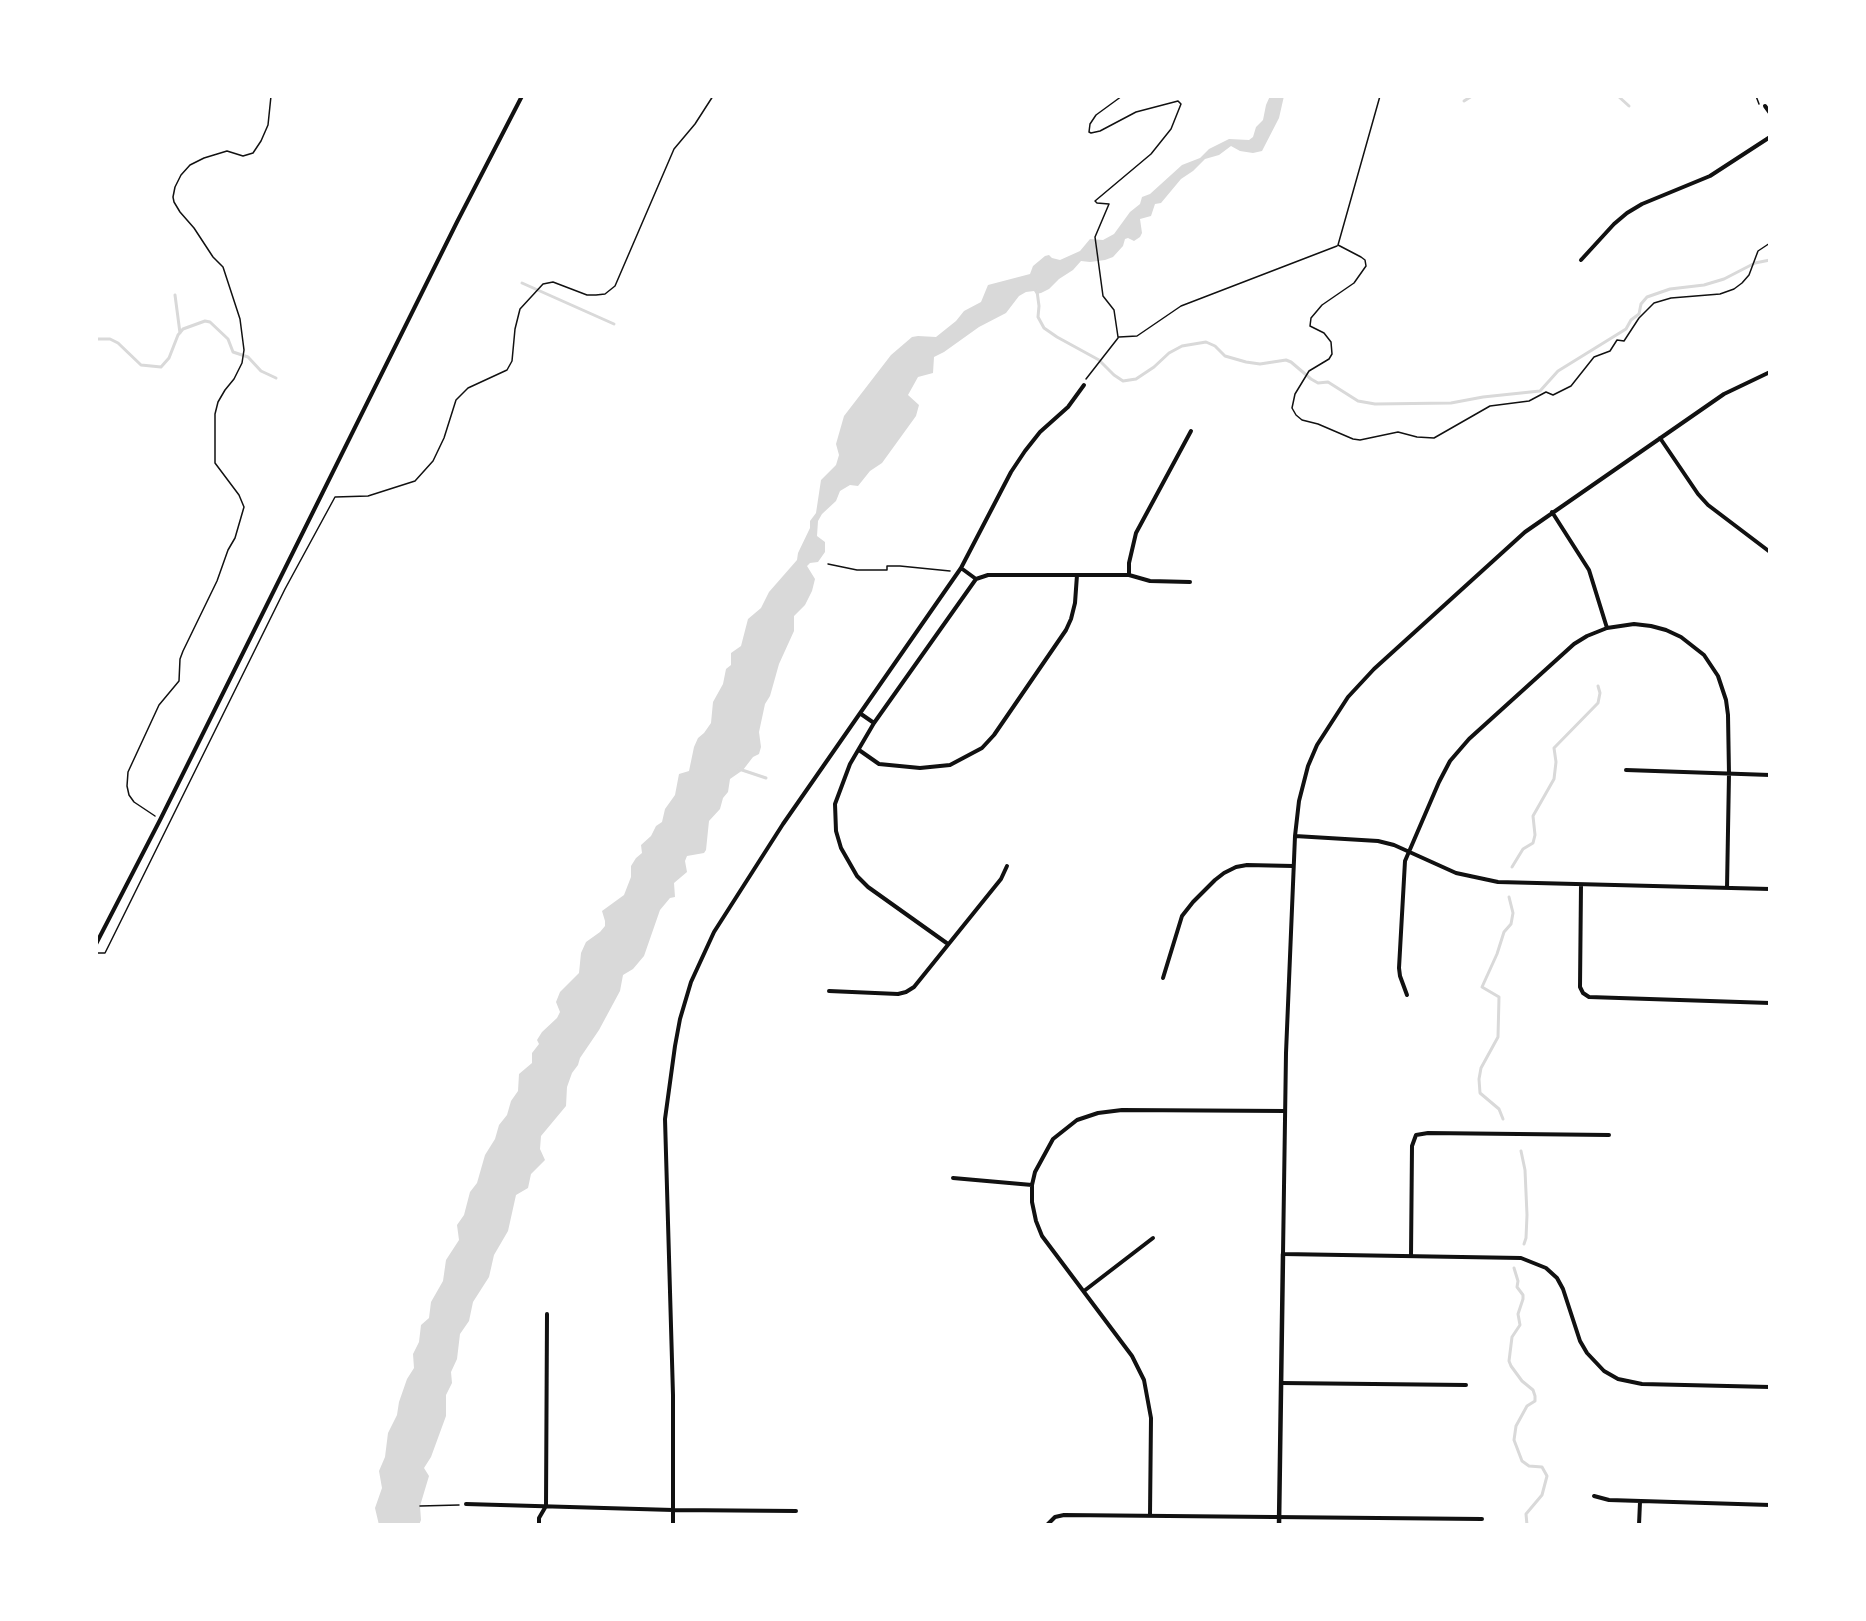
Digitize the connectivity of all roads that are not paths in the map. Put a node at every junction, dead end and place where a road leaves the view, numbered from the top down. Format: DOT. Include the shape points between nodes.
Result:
graph roads {
  1 [pos="522,96"];
  2 [pos="1765,106"];
  3 [pos="1770,113"];
  4 [pos="1770,137"];
  5 [pos="1581,260"];
  6 [pos="1770,372"];
  7 [pos="1084,385"];
  8 [pos="1191,431"];
  9 [pos="1660,438"];
  10 [pos="1552,512"];
  11 [pos="1770,552"];
  12 [pos="962,568"];
  13 [pos="1077,575"];
  14 [pos="1129,575"];
  15 [pos="976,579"];
  16 [pos="1190,582"];
  17 [pos="1607,628"];
  18 [pos="861,714"];
  19 [pos="874,723"];
  20 [pos="859,750"];
  21 [pos="1626,770"];
  22 [pos="1729,774"];
  23 [pos="1770,775"];
  24 [pos="1295,836"];
  25 [pos="1408,852"];
  26 [pos="1006,866"];
  27 [pos="1293,866"];
  28 [pos="1581,885"];
  29 [pos="1727,888"];
  30 [pos="1770,889"];
  31 [pos="96,944"];
  32 [pos="948,944"];
  33 [pos="1163,978"];
  34 [pos="829,991"];
  35 [pos="1407,995"];
  36 [pos="1770,1003"];
  37 [pos="1285,1111"];
  38 [pos="1609,1135"];
  39 [pos="953,1178"];
  40 [pos="1032,1185"];
  41 [pos="1153,1238"];
  42 [pos="1283,1254"];
  43 [pos="1411,1256"];
  44 [pos="1084,1292"];
  45 [pos="547,1314"];
  46 [pos="1281,1383"];
  47 [pos="1466,1385"];
  48 [pos="1770,1387"];
  49 [pos="1594,1496"];
  50 [pos="1640,1502"];
  51 [pos="466,1504"];
  52 [pos="546,1506"];
  53 [pos="1770,1506"];
  54 [pos="673,1510"];
  55 [pos="796,1511"];
  56 [pos="1150,1515"];
  57 [pos="1279,1517"];
  58 [pos="1482,1519"];
  59 [pos="539,1525"];
  60 [pos="673,1525"];
  61 [pos="1047,1525"];
  62 [pos="1279,1525"];
  63 [pos="1639,1525"];
  1 -- 31 [label="street"];
  2 -- 3 [label="street"];
  4 -- 5 [label="street" via="1710,176 1627,213"];
  6 -- 9 [label="street" via="1724,394"];
  7 -- 12 [label="street" via="1025,451"];
  8 -- 14 [label="street" via="1136,533"];
  9 -- 10 [label="street"];
  9 -- 11 [label="street" via="1708,505"];
  10 -- 17 [label="street" via="1589,570"];
  10 -- 24 [label="street" via="1499,555 1348,697 1308,766"];
  12 -- 15 [label="street"];
  12 -- 18 [label="street"];
  13 -- 14 [label="street"];
  13 -- 15 [label="street" via="988,575"];
  13 -- 20 [label="street" via="1075,603 1066,630 982,748 950,765 920,768 879,764"];
  14 -- 16 [label="street" via="1150,581"];
  15 -- 19 [label="street"];
  17 -- 22 [label="street" via="1651,626 1681,637 1704,655 1718,676 1726,700"];
  17 -- 25 [label="street" via="1574,644 1469,739 1450,761"];
  18 -- 19 [label="street"];
  18 -- 54 [label="street" via="783,824 714,932 691,982 680,1019 665,1119"];
  19 -- 20 [label="street"];
  20 -- 32 [label="street" via="835,804 841,848 849,865 868,887"];
  21 -- 22 [label="street"];
  22 -- 23 [label="street"];
  22 -- 29 [label="street"];
  24 -- 25 [label="street" via="1363,838"];
  24 -- 27 [label="street"];
  25 -- 28 [label="street" via="1475,879"];
  25 -- 35 [label="street" via="1403,878 1400,968"];
  26 -- 32 [label="street" via="1001,879"];
  27 -- 33 [label="street" via="1236,867 1215,880 1182,916"];
  27 -- 37 [label="street"];
  28 -- 29 [label="street"];
  28 -- 36 [label="street" via="1579,978 1583,993 1589,997"];
  29 -- 30 [label="street"];
  32 -- 34 [label="street" via="906,992"];
  37 -- 40 [label="street" via="1098,1113 1077,1120 1053,1139 1038,1162"];
  37 -- 42 [label="street"];
  38 -- 43 [label="street" via="1416,1135 1412,1146"];
  39 -- 40 [label="street"];
  40 -- 44 [label="street" via="1033,1211 1042,1236"];
  41 -- 44 [label="street"];
  42 -- 43 [label="street"];
  42 -- 46 [label="street"];
  43 -- 48 [label="street" via="1508,1256 1546,1268 1563,1289 1587,1353 1618,1379 1642,1384"];
  44 -- 56 [label="street" via="1132,1356 1144,1380 1151,1418"];
  45 -- 52 [label="street"];
  46 -- 47 [label="street"];
  46 -- 57 [label="street"];
  49 -- 50 [label="street"];
  50 -- 53 [label="street"];
  50 -- 63 [label="street"];
  51 -- 52 [label="street"];
  52 -- 54 [label="street"];
  52 -- 59 [label="street"];
  54 -- 55 [label="street"];
  54 -- 60 [label="street"];
  56 -- 57 [label="street"];
  56 -- 61 [label="street" via="1070,1514 1054,1517"];
  57 -- 58 [label="street"];
  57 -- 62 [label="street"];
}
